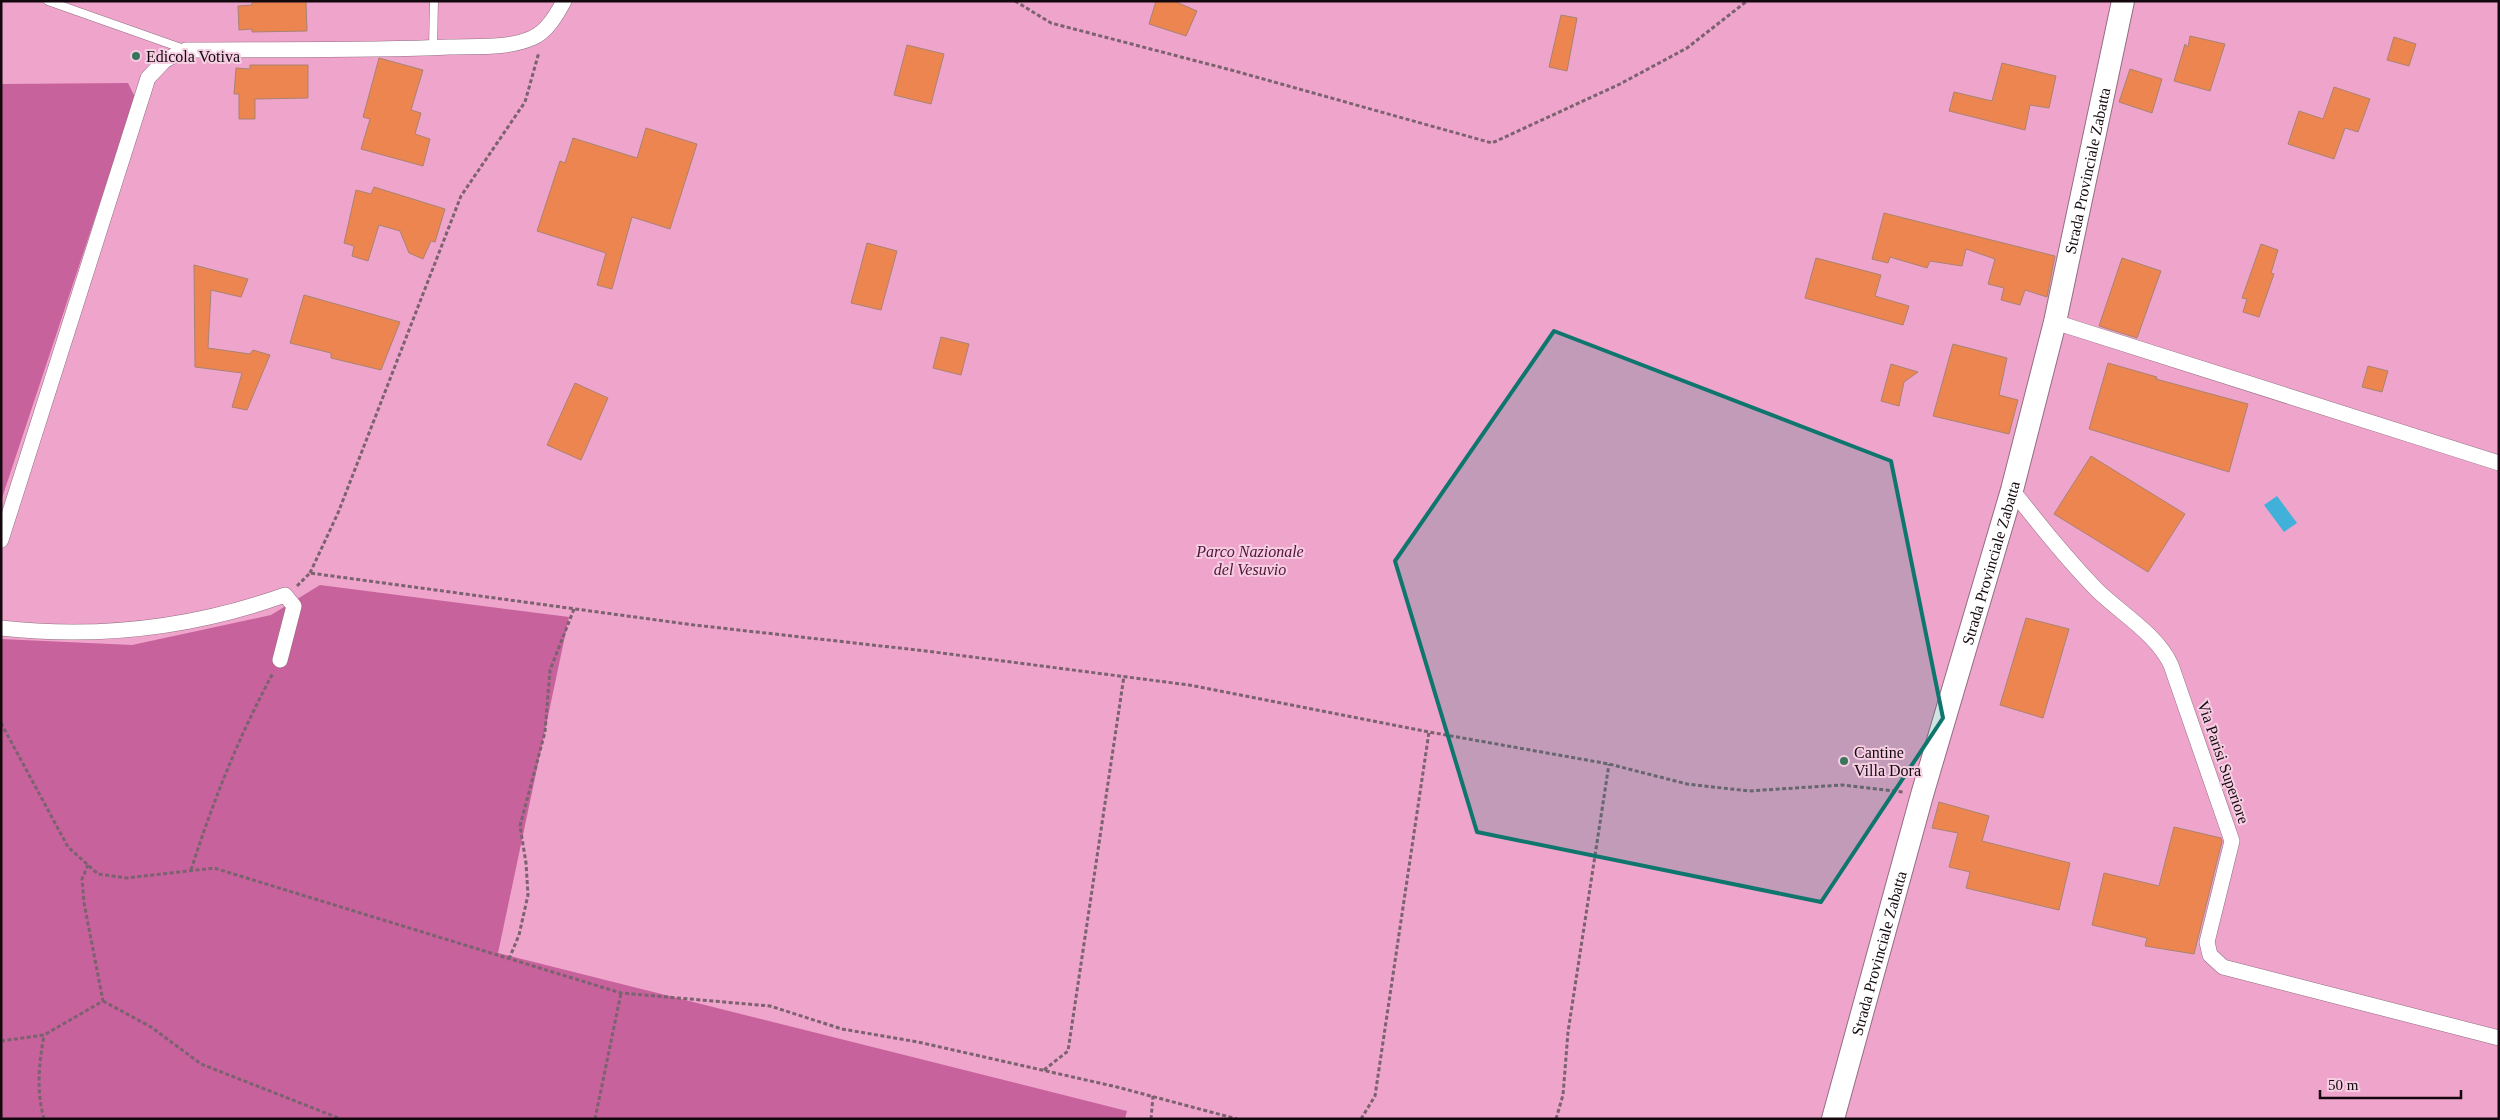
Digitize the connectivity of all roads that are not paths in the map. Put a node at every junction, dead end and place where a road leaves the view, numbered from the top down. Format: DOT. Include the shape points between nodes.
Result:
graph roads {
  1 [pos="48,1"];
  2 [pos="434,1"];
  3 [pos="564,1"];
  4 [pos="2123,1"];
  5 [pos="433,48"];
  6 [pos="186,50"];
  7 [pos="2055,322"];
  8 [pos="2499,463"];
  9 [pos="2012,490"];
  10 [pos="1,540"];
  11 [pos="1,628"];
  12 [pos="280,660"];
  13 [pos="2499,1038"];
  14 [pos="1833,1119"];
  1 -- 6 [label="lane"];
  2 -- 5 [label="lane"];
  3 -- 5 [label="street" via="555,18 534,38 512,44"];
  4 -- 7 [label="street, Strada Provinciale Zabatta"];
  5 -- 6 [label="street"];
  6 -- 10 [label="street" via="165,60 148,78"];
  7 -- 8 [label="street"];
  7 -- 9 [label="street, Strada Provinciale Zabatta"];
  9 -- 13 [label="street, Via Parisi Superiore" via="2061,551 2098,591 2158,646 2171,665 2232,841 2207,942 2213,960 2223,967"];
  9 -- 14 [label="street, Strada Provinciale Zabatta" via="1922,794"];
  11 -- 12 [label="street" via="40,632 143,630 218,616 285,595 294,606"];
}
